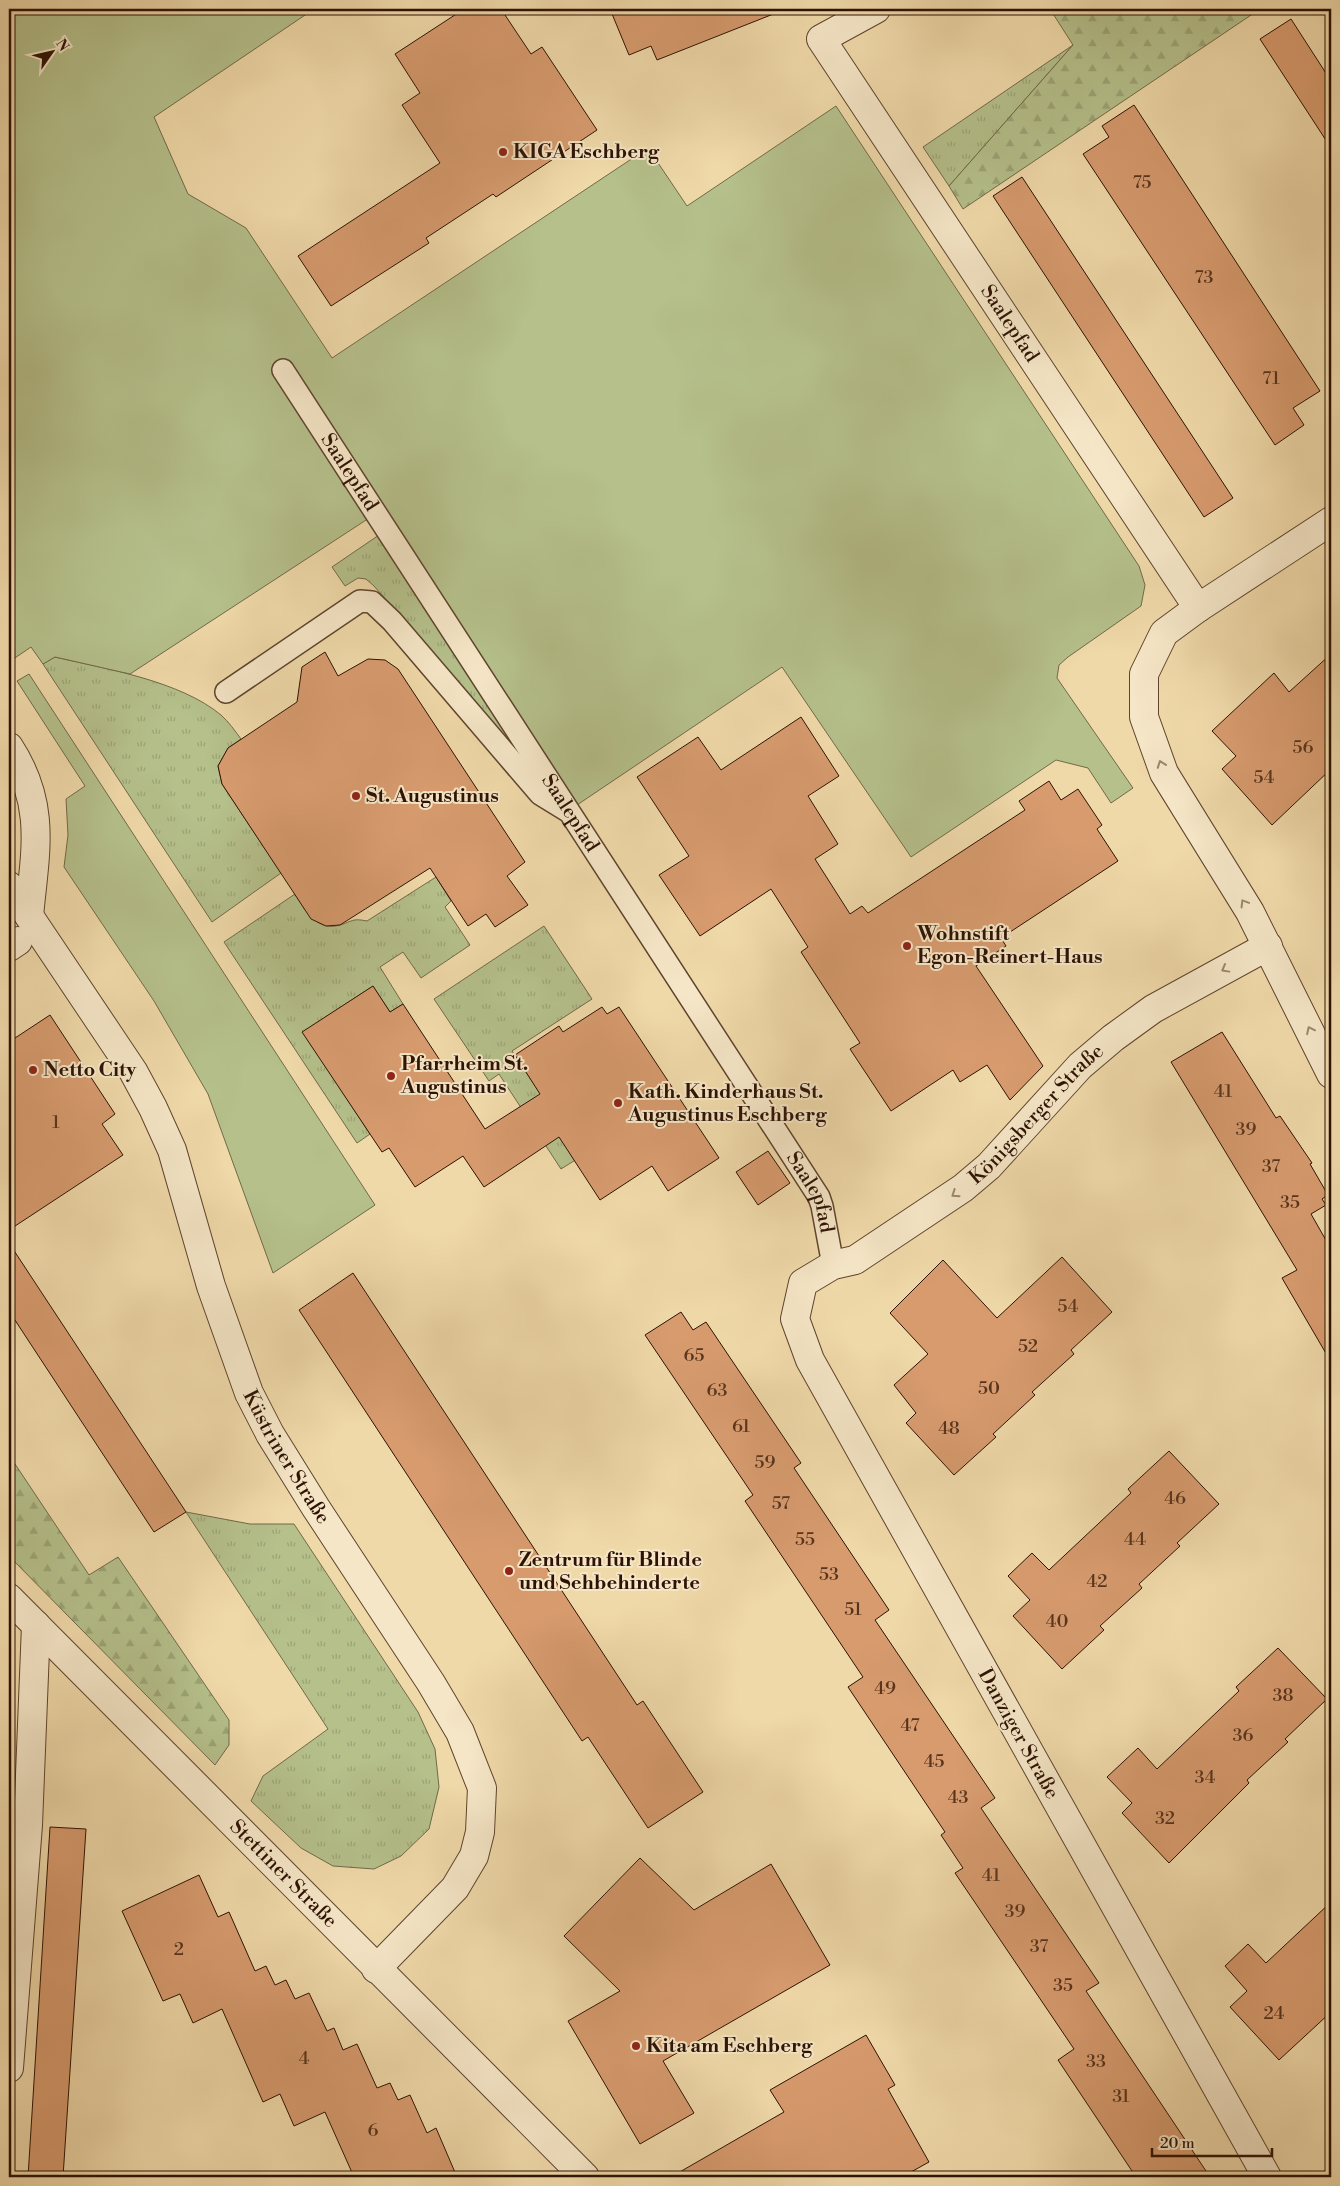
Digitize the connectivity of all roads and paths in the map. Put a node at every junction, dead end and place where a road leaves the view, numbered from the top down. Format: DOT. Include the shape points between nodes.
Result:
graph roads {
  1 [pos="876,9"];
  2 [pos="283,370"];
  3 [pos="1331,521"];
  4 [pos="1198,608"];
  5 [pos="226,692"];
  6 [pos="9,747"];
  7 [pos="572,813"];
  8 [pos="9,886"];
  9 [pos="29,916"];
  10 [pos="1268,946"];
  11 [pos="1331,1074"];
  12 [pos="833,1265"];
  13 [pos="803,1283"];
  14 [pos="9,1598"];
  15 [pos="36,1625"];
  16 [pos="376,1968"];
  17 [pos="9,2068"];
  18 [pos="557,2150"];
  19 [pos="560,2177"];
  20 [pos="585,2177"];
  21 [pos="1267,2177"];
  1 -- 4 [label="street, Saalepfad" via="821,39"];
  2 -- 7 [label="lane, Saalepfad"];
  3 -- 4 [label="street"];
  10 -- 4 [label="street, one-way" via="1164,773 1144,717 1144,674 1164,633"];
  5 -- 7 [label="lane" via="360,601 372,602 392,621 540,794"];
  6 -- 9 [label="street" via="32,795 35,815 37,835"];
  7 -- 12 [label="lane, Saalepfad" via="818,1197"];
  8 -- 9 [label="street, Küstriner Straße"];
  9 -- 16 [label="street, Küstriner Straße" via="133,1071 172,1150 211,1286 248,1393 310,1500 431,1683 460,1732 482,1788 480,1832 474,1856 455,1888"];
  11 -- 10 [label="street, one-way"];
  10 -- 12 [label="street, Königsberger Straße, one-way" via="1153,1009 1113,1038 1080,1066 989,1166 963,1188 855,1260"];
  12 -- 13 [label="street, Königsberger Straße"];
  13 -- 21 [label="street, Danziger Straße" via="795,1320 810,1360"];
  14 -- 15 [label="street, Stettiner Straße"];
  15 -- 16 [label="street, Stettiner Straße"];
  15 -- 17 [label="street" via="28,1815"];
  16 -- 18 [label="street, Stettiner Straße"];
  18 -- 19 [label="street"];
  18 -- 20 [label="street, Stettiner Straße"];
}
